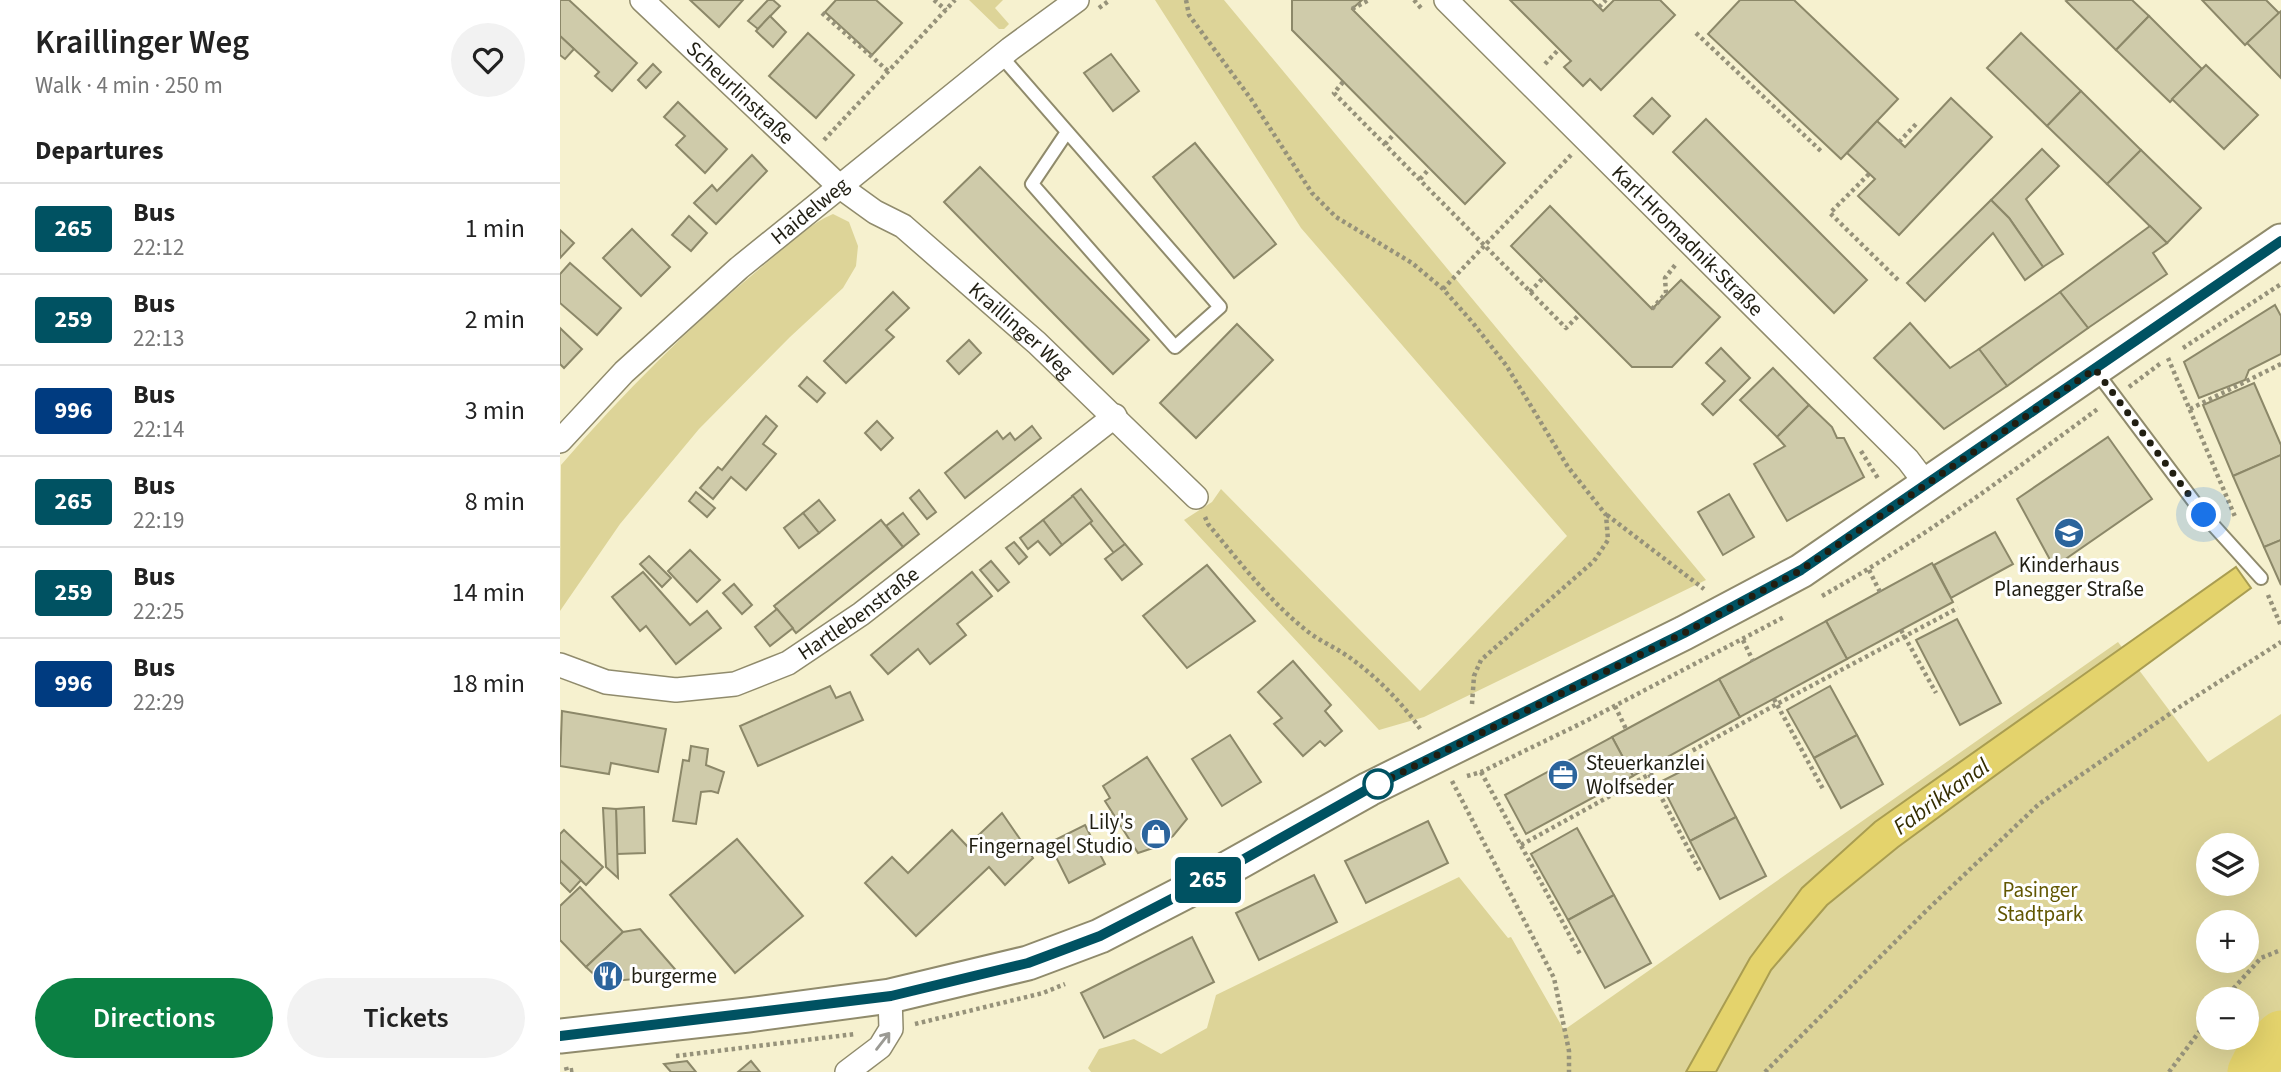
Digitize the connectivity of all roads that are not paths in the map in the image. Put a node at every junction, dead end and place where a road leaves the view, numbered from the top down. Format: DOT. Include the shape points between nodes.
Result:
graph roads {
  1 [pos="642,0"];
  2 [pos="1077,0"];
  3 [pos="1446,0"];
  4 [pos="1001,56"];
  5 [pos="1067,132"];
  6 [pos="839,186"];
  7 [pos="2281,241"];
  8 [pos="2095,369"];
  9 [pos="1115,416"];
  10 [pos="560,442"];
  11 [pos="1917,473"];
  12 [pos="1196,497"];
  13 [pos="2261,578"];
  14 [pos="560,665"];
  15 [pos="891,996"];
  16 [pos="563,1051"];
  17 [pos="847,1072"];
  1 -- 6 [label="street, Scheurlinstraße"];
  2 -- 4 [label="street, Haidelweg"];
  3 -- 11 [label="street, Karl-Hromadnik-Straße"];
  4 -- 5 [label="lane"];
  4 -- 6 [label="street, Haidelweg"];
  5 -- 5 [label="lane" via="1220,307 1175,347 1032,184"];
  6 -- 9 [label="street, Kraillinger Weg" via="903,226"];
  6 -- 10 [label="street, Haidelweg" via="655,342"];
  7 -- 8 [label="main road"];
  8 -- 11 [label="main road"];
  8 -- 13 [label="lane" via="2204,515"];
  9 -- 12 [label="street, Kraillinger Weg"];
  9 -- 14 [label="street, Hartlebenstraße" via="861,614 788,663 735,684 676,690 606,682"];
  11 -- 15 [label="main road" via="1801,570 1368,789 1100,936 1028,963"];
  15 -- 16 [label="main road"];
  17 -- 15 [label="street, one-way" via="880,1046 891,1029"];
}
